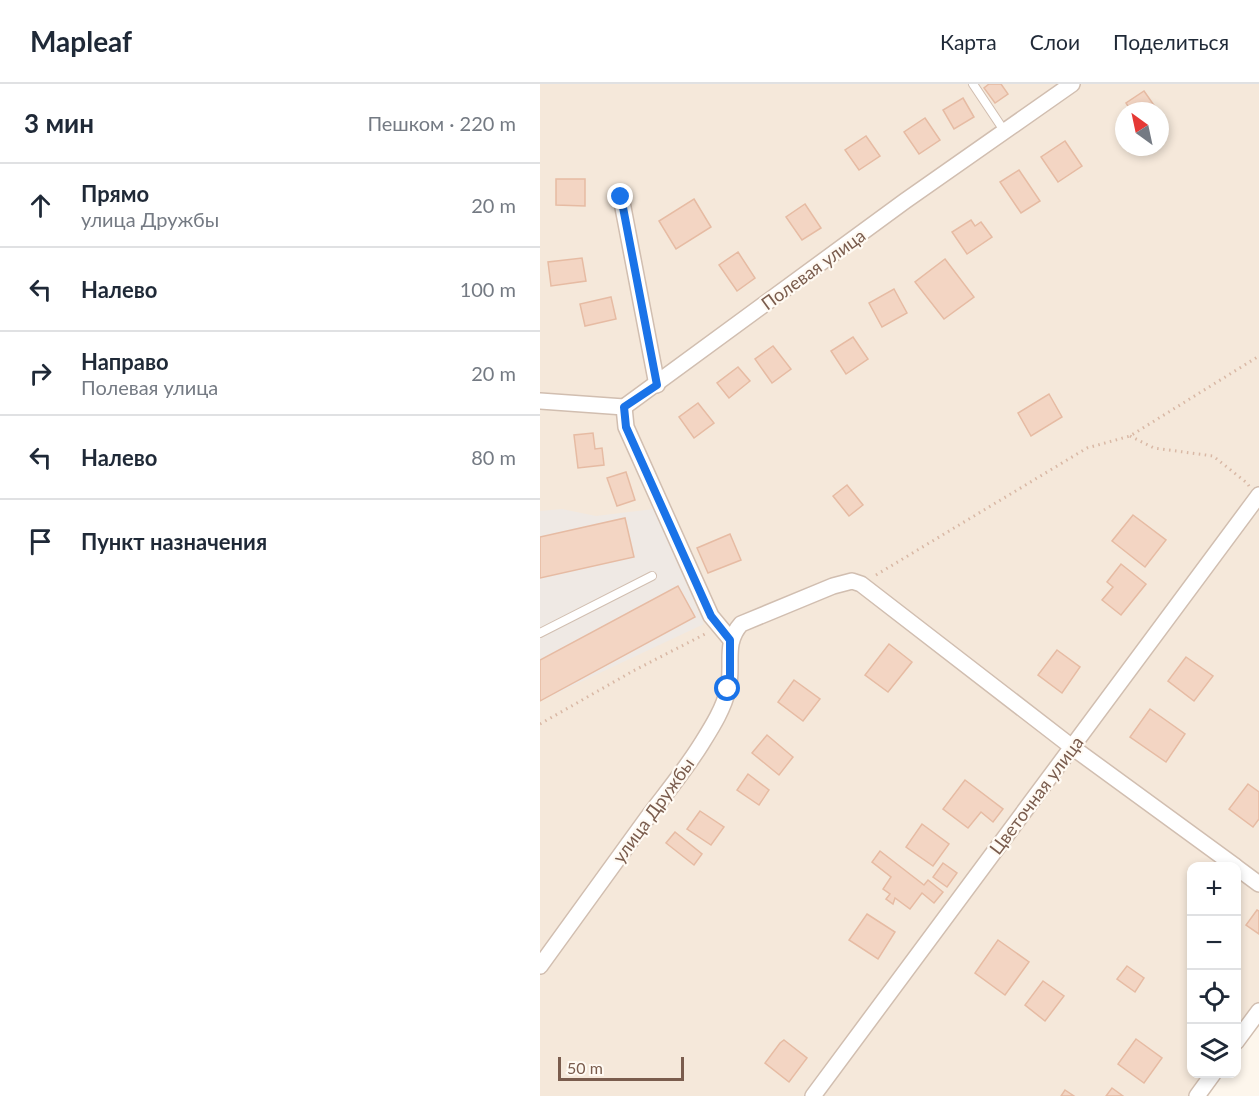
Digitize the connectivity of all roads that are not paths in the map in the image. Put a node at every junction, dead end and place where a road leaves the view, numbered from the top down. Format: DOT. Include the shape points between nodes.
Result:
graph roads {
  1 [pos="973,84"];
  2 [pos="1072,84"];
  3 [pos="1005,132"];
  4 [pos="621,197"];
  5 [pos="657,385"];
  6 [pos="540,401"];
  7 [pos="624,407"];
  8 [pos="1258,497"];
  9 [pos="652,576"];
  10 [pos="540,633"];
  11 [pos="730,640"];
  12 [pos="1072,747"];
  13 [pos="1229,862"];
  14 [pos="1241,871"];
  15 [pos="1259,884"];
  16 [pos="540,966"];
  17 [pos="1259,1011"];
  18 [pos="1241,1035"];
  19 [pos="1210,1078"];
  20 [pos="813,1096"];
  21 [pos="1197,1096"];
  1 -- 3 [label="lane"];
  2 -- 3 [label="street, Полевая улица"];
  3 -- 5 [label="street, Полевая улица"];
  4 -- 5 [label="street"];
  5 -- 7 [label="street, Полевая улица"];
  6 -- 7 [label="street"];
  7 -- 11 [label="street" via="626,427 711,616"];
  8 -- 12 [label="street, Цветочная улица"];
  9 -- 10 [label="lane"];
  11 -- 12 [label="street" via="741,624 852,581 861,584"];
  11 -- 16 [label="street, улица Дружбы" via="728,689 702,743"];
  12 -- 13 [label="street"];
  12 -- 20 [label="street, Цветочная улица"];
  14 -- 15 [label="street"];
  17 -- 18 [label="street"];
  19 -- 21 [label="street"];
}
